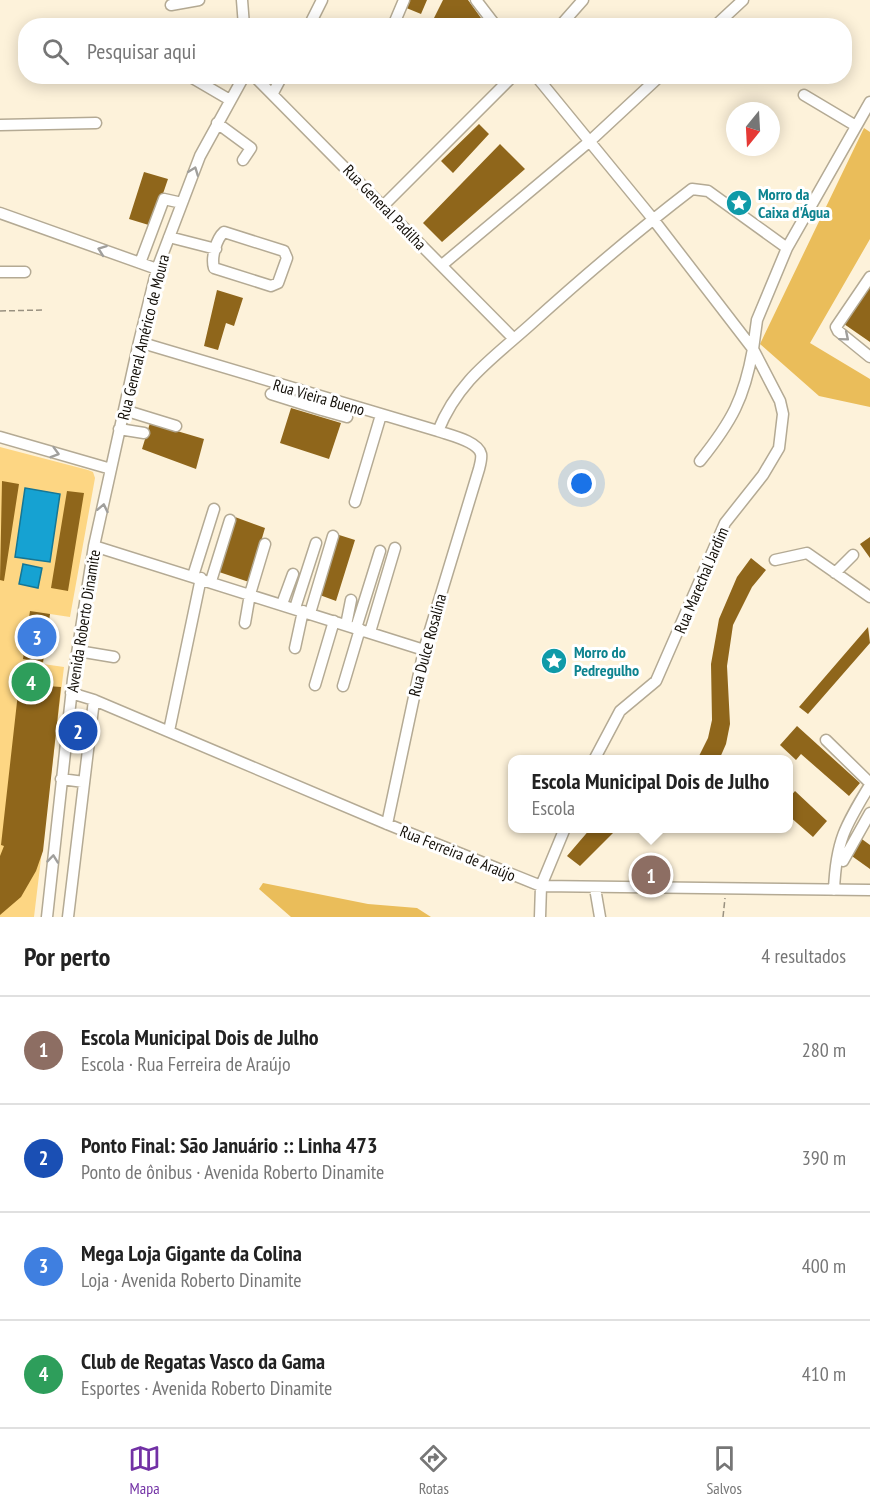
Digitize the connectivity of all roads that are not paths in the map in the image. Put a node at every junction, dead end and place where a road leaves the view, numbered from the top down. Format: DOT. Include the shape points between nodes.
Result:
graph roads {
  1 [pos="199,0"];
  2 [pos="242,0"];
  3 [pos="322,0"];
  4 [pos="404,0"];
  5 [pos="476,0"];
  6 [pos="583,0"];
  7 [pos="743,0"];
  8 [pos="171,5"];
  9 [pos="243,18"];
  10 [pos="313,18"];
  11 [pos="396,18"];
  12 [pos="490,18"];
  13 [pos="567,18"];
  14 [pos="724,18"];
  15 [pos="203,84"];
  16 [pos="239,84"];
  17 [pos="263,84"];
  18 [pos="278,84"];
  19 [pos="505,84"];
  20 [pos="544,84"];
  21 [pos="651,84"];
  22 [pos="273,93"];
  23 [pos="804,95"];
  24 [pos="230,100"];
  25 [pos="870,102"];
  26 [pos="96,123"];
  27 [pos="217,123"];
  28 [pos="0,125"];
  29 [pos="856,126"];
  30 [pos="590,141"];
  31 [pos="243,160"];
  32 [pos="182,203"];
  33 [pos="383,206"];
  34 [pos="0,213"];
  35 [pos="653,219"];
  36 [pos="169,237"];
  37 [pos="787,248"];
  38 [pos="216,249"];
  39 [pos="141,263"];
  40 [pos="442,265"];
  41 [pos="157,269"];
  42 [pos="0,272"];
  43 [pos="25,272"];
  44 [pos="870,278"];
  45 [pos="514,339"];
  46 [pos="139,342"];
  47 [pos="753,349"];
  48 [pos="870,357"];
  49 [pos="271,394"];
  50 [pos="324,405"];
  51 [pos="124,410"];
  52 [pos="381,415"];
  53 [pos="347,417"];
  54 [pos="176,426"];
  55 [pos="119,429"];
  56 [pos="438,431"];
  57 [pos="144,433"];
  58 [pos="0,437"];
  59 [pos="700,461"];
  60 [pos="111,469"];
  61 [pos="479,469"];
  62 [pos="355,502"];
  63 [pos="214,508"];
  64 [pos="230,520"];
  65 [pos="333,536"];
  66 [pos="316,543"];
  67 [pos="265,544"];
  68 [pos="94,546"];
  69 [pos="395,548"];
  70 [pos="380,551"];
  71 [pos="853,555"];
  72 [pos="775,560"];
  73 [pos="835,573"];
  74 [pos="293,574"];
  75 [pos="202,578"];
  76 [pos="870,584"];
  77 [pos="250,594"];
  78 [pos="865,594"];
  79 [pos="351,600"];
  80 [pos="282,604"];
  81 [pos="303,611"];
  82 [pos="334,621"];
  83 [pos="245,623"];
  84 [pos="358,628"];
  85 [pos="295,648"];
  86 [pos="424,650"];
  87 [pos="78,651"];
  88 [pos="114,657"];
  89 [pos="315,686"];
  90 [pos="343,686"];
  91 [pos="71,693"];
  92 [pos="94,700"];
  93 [pos="169,731"];
  94 [pos="826,740"];
  95 [pos="596,755"];
  96 [pos="62,779"];
  97 [pos="84,782"];
  98 [pos="870,784"];
  99 [pos="870,813"];
  100 [pos="387,824"];
  101 [pos="860,830"];
  102 [pos="563,833"];
  103 [pos="870,837"];
  104 [pos="843,861"];
  105 [pos="50,884"];
  106 [pos="71,886"];
  107 [pos="541,886"];
  108 [pos="595,888"];
  109 [pos="834,890"];
  110 [pos="870,890"];
  111 [pos="47,917"];
  112 [pos="68,917"];
  113 [pos="540,917"];
  114 [pos="600,917"];
  1 -- 8 [label="street"];
  2 -- 9 [label="street"];
  3 -- 10 [label="street"];
  4 -- 11 [label="street"];
  5 -- 12 [label="street"];
  6 -- 13 [label="street"];
  7 -- 14 [label="street"];
  15 -- 24 [label="street"];
  16 -- 24 [label="street, Rua General Américo de Moura"];
  17 -- 22 [label="street, Rua General Padilha"];
  18 -- 22 [label="street"];
  19 -- 33 [label="street"];
  20 -- 30 [label="street, Rua Marechal Jardim"];
  21 -- 30 [label="street"];
  22 -- 33 [label="street, Rua General Padilha"];
  23 -- 29 [label="street"];
  24 -- 27 [label="street, Rua General Américo de Moura"];
  25 -- 29 [label="street"];
  26 -- 28 [label="street"];
  27 -- 31 [label="street" via="251,148"];
  32 -- 27 [label="street, Rua General Américo de Moura, one-way"];
  29 -- 37 [label="street"];
  30 -- 35 [label="street, Rua Marechal Jardim"];
  30 -- 40 [label="street"];
  32 -- 36 [label="street, Rua General Américo de Moura"];
  32 -- 39 [label="street" via="164,200"];
  33 -- 40 [label="street, Rua General Padilha"];
  39 -- 34 [label="street, one-way"];
  35 -- 37 [label="street" via="692,189 699,188"];
  35 -- 45 [label="street"];
  35 -- 47 [label="street, Rua Marechal Jardim"];
  36 -- 38 [label="street"];
  36 -- 41 [label="street, Rua General Américo de Moura"];
  37 -- 47 [label="street" via="757,320"];
  38 -- 38 [label="street" via="214,268 271,286 278,283 287,258 284,251 224,232"];
  39 -- 41 [label="street"];
  40 -- 45 [label="street, Rua General Padilha"];
  41 -- 46 [label="street, Rua General Américo de Moura"];
  42 -- 43 [label="street"];
  44 -- 48 [label="street, one-way" via="836,327"];
  45 -- 56 [label="street" via="465,383 448,406"];
  46 -- 50 [label="street, Rua Vieira Bueno"];
  46 -- 51 [label="street, Rua General Américo de Moura"];
  47 -- 59 [label="street" via="735,413"];
  47 -- 95 [label="street, Rua Marechal Jardim" via="780,400 784,423 778,448 767,469 725,523 657,681 620,711"];
  49 -- 50 [label="street"];
  50 -- 52 [label="street, Rua Vieira Bueno"];
  50 -- 53 [label="street"];
  51 -- 54 [label="street"];
  51 -- 55 [label="street, Rua General Américo de Moura"];
  52 -- 56 [label="street, Rua Vieira Bueno"];
  52 -- 62 [label="street"];
  55 -- 57 [label="street"];
  55 -- 60 [label="street, Rua General Américo de Moura"];
  56 -- 61 [label="street, Rua Vieira Bueno" via="480,451"];
  58 -- 60 [label="street, one-way"];
  68 -- 60 [label="street, Avenida Roberto Dinamite, one-way"];
  61 -- 86 [label="street, Rua Dulce Rosalina"];
  63 -- 75 [label="street"];
  64 -- 75 [label="street"];
  65 -- 81 [label="street"];
  66 -- 81 [label="street"];
  67 -- 77 [label="street"];
  68 -- 75 [label="street"];
  68 -- 87 [label="street, Avenida Roberto Dinamite"];
  69 -- 84 [label="street"];
  70 -- 84 [label="street"];
  71 -- 73 [label="street"];
  72 -- 73 [label="street" via="807,553"];
  73 -- 78 [label="street"];
  74 -- 80 [label="street"];
  75 -- 77 [label="street"];
  75 -- 93 [label="street"];
  76 -- 78 [label="street"];
  77 -- 80 [label="street"];
  77 -- 83 [label="street"];
  79 -- 84 [label="street"];
  80 -- 81 [label="street"];
  81 -- 82 [label="street"];
  81 -- 85 [label="street"];
  82 -- 84 [label="street"];
  82 -- 89 [label="street"];
  84 -- 86 [label="street"];
  84 -- 90 [label="street"];
  86 -- 100 [label="street, Rua Dulce Rosalina"];
  87 -- 88 [label="street"];
  87 -- 91 [label="street, Avenida Roberto Dinamite"];
  91 -- 92 [label="street, Rua Ferreira de Araújo"];
  91 -- 96 [label="street, Avenida Roberto Dinamite"];
  92 -- 93 [label="street, Rua Ferreira de Araújo"];
  92 -- 97 [label="street, Avenida Roberto Dinamite"];
  93 -- 100 [label="street, Rua Ferreira de Araújo"];
  94 -- 98 [label="street"];
  96 -- 97 [label="street"];
  105 -- 96 [label="street, Avenida Roberto Dinamite, one-way"];
  97 -- 106 [label="street, Avenida Roberto Dinamite"];
  98 -- 109 [label="street" via="840,837"];
  99 -- 101 [label="street"];
  100 -- 107 [label="street, Rua Ferreira de Araújo"];
  101 -- 103 [label="street"];
  101 -- 104 [label="street"];
  102 -- 107 [label="street"];
  105 -- 106 [label="street"];
  105 -- 111 [label="street, Avenida Roberto Dinamite"];
  106 -- 112 [label="street, Avenida Roberto Dinamite"];
  107 -- 108 [label="street, Rua Ferreira de Araújo"];
  107 -- 113 [label="street"];
  108 -- 109 [label="street, Rua Ferreira de Araújo"];
  108 -- 114 [label="street"];
  109 -- 110 [label="street, Rua Ferreira de Araújo"];
}
